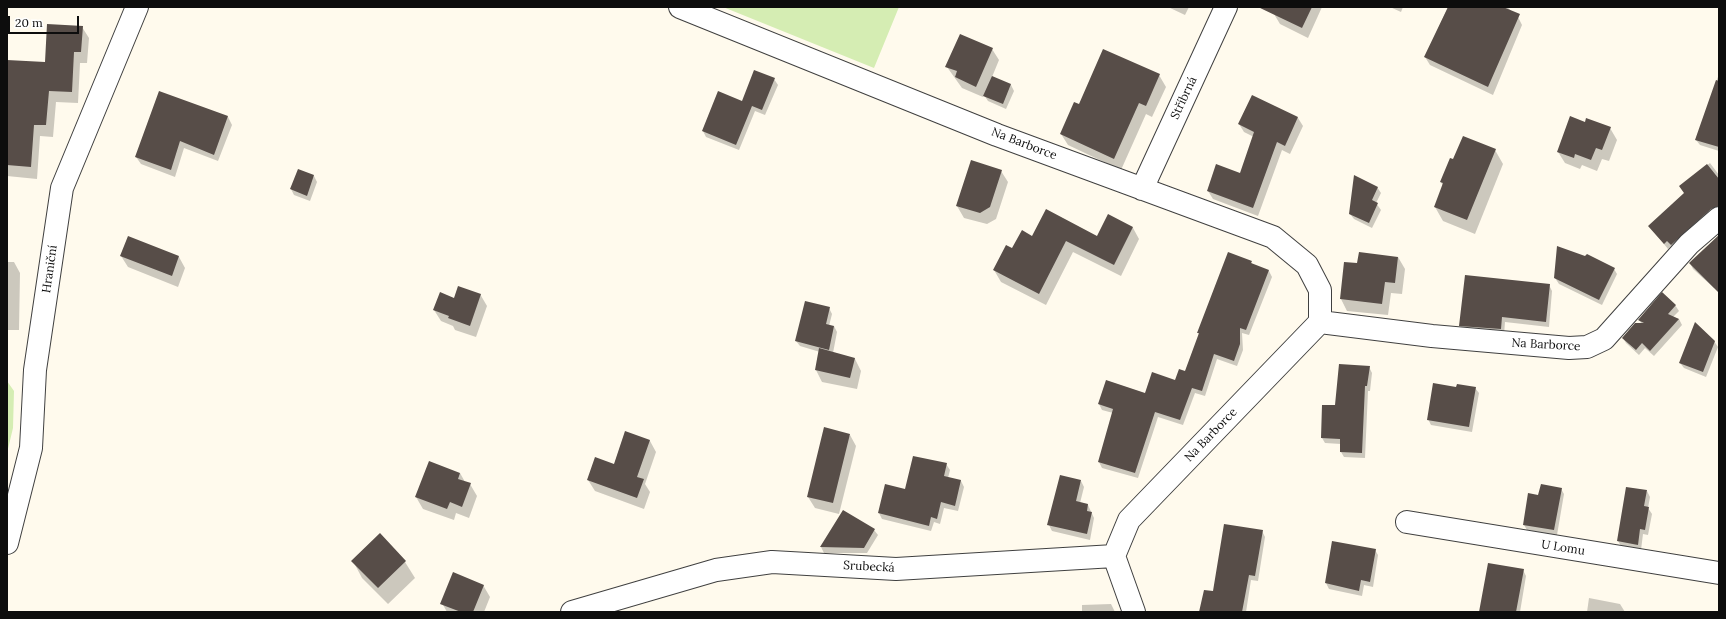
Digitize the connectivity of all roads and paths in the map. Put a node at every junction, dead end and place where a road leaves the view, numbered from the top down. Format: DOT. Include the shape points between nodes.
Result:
graph roads {
  1 [pos="137,7"];
  2 [pos="680,7"];
  3 [pos="1226,7"];
  4 [pos="1142,189"];
  5 [pos="1719,218"];
  6 [pos="1320,322"];
  7 [pos="1407,522"];
  8 [pos="7,543"];
  9 [pos="1114,556"];
  10 [pos="1719,573"];
  11 [pos="572,612"];
  12 [pos="1134,612"];
  1 -- 8 [label="street, Hraniční" via="62,188 36,370 32,448"];
  2 -- 4 [label="street, Na Barborce" via="997,135"];
  3 -- 4 [label="street, Stříbrná"];
  4 -- 6 [label="street, Na Barborce" via="1272,237 1307,265 1320,290"];
  5 -- 6 [label="street, Na Barborce" via="1689,244 1604,339 1587,347 1569,348 1432,336"];
  6 -- 9 [label="street, Na Barborce" via="1129,520"];
  7 -- 10 [label="street, U Lomu"];
  9 -- 11 [label="street, Srubecká" via="896,569 772,562 716,570"];
  9 -- 12 [label="street"];
}
